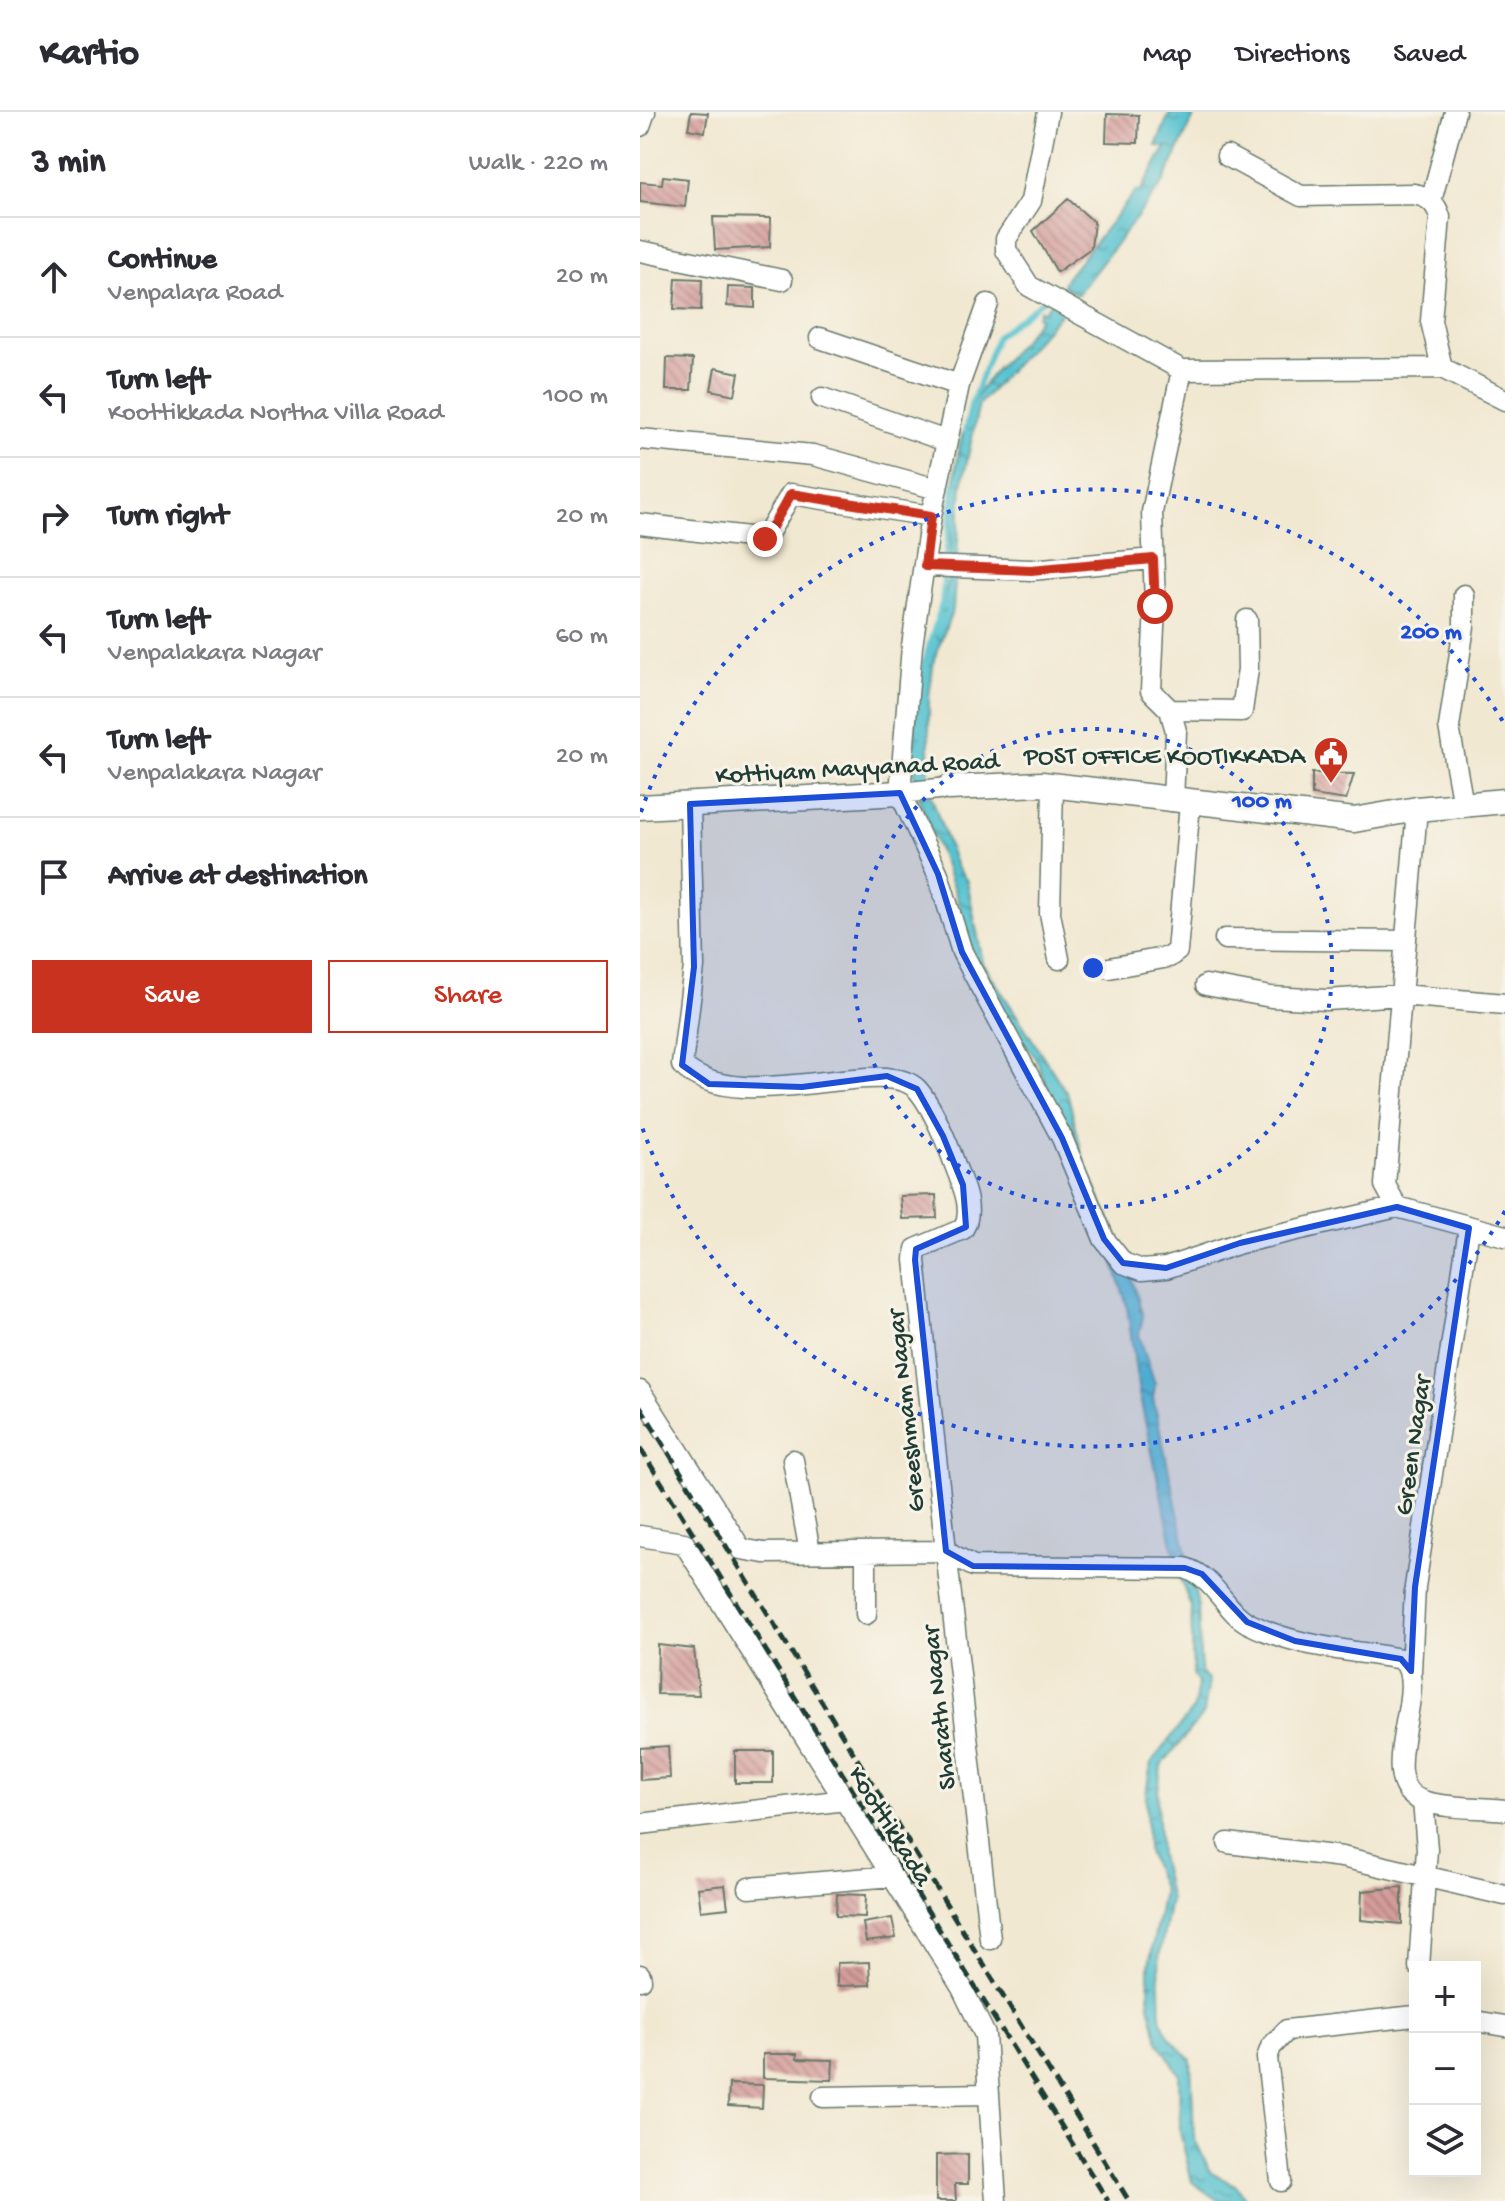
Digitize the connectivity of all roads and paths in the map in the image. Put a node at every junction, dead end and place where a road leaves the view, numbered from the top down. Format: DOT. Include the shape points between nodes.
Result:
graph roads {
  1 [pos="645,112"];
  2 [pos="1048,112"];
  3 [pos="1455,112"];
  4 [pos="640,126"];
  5 [pos="1227,156"];
  6 [pos="1431,201"];
  7 [pos="640,251"];
  8 [pos="782,280"];
  9 [pos="988,304"];
  10 [pos="820,338"];
  11 [pos="1442,368"];
  12 [pos="1182,370"];
  13 [pos="959,385"];
  14 [pos="822,398"];
  15 [pos="1505,400"];
  16 [pos="640,439"];
  17 [pos="946,441"];
  18 [pos="937,489"];
  19 [pos="931,516"];
  20 [pos="640,524"];
  21 [pos="1153,559"];
  22 [pos="929,566"];
  23 [pos="1464,595"];
  24 [pos="1247,620"];
  25 [pos="1170,710"];
  26 [pos="1053,786"];
  27 [pos="948,788"];
  28 [pos="900,793"];
  29 [pos="1505,801"];
  30 [pos="1181,802"];
  31 [pos="690,804"];
  32 [pos="1463,805"];
  33 [pos="640,807"];
  34 [pos="1417,809"];
  35 [pos="1225,939"];
  36 [pos="1406,941"];
  37 [pos="1059,959"];
  38 [pos="1109,968"];
  39 [pos="1206,985"];
  40 [pos="1401,995"];
  41 [pos="1505,1004"];
  42 [pos="1397,1207"];
  43 [pos="1469,1228"];
  44 [pos="1505,1236"];
  45 [pos="640,1391"];
  46 [pos="793,1460"];
  47 [pos="640,1536"];
  48 [pos="946,1551"];
  49 [pos="810,1552"];
  50 [pos="866,1552"];
  51 [pos="866,1614"];
  52 [pos="1411,1671"];
  53 [pos="846,1800"];
  54 [pos="1423,1801"];
  55 [pos="1505,1810"];
  56 [pos="640,1824"];
  57 [pos="1228,1843"];
  58 [pos="893,1876"];
  59 [pos="1425,1878"];
  60 [pos="749,1888"];
  61 [pos="1505,1895"];
  62 [pos="990,1939"];
  63 [pos="1419,1961"];
  64 [pos="1409,2017"];
  65 [pos="1481,2022"];
  66 [pos="1505,2026"];
  67 [pos="989,2094"];
  68 [pos="823,2097"];
  69 [pos="1281,2181"];
  70 [pos="996,2201"];
  1 -- 4 [label="street"];
  2 -- 12 [label="street" via="1031,201 1006,239 1006,250 1029,286"];
  3 -- 6 [label="street"];
  5 -- 6 [label="street" via="1301,196 1413,194"];
  6 -- 11 [label="street" via="1440,217 1431,321"];
  7 -- 8 [label="street"];
  9 -- 13 [label="street"];
  10 -- 13 [label="street"];
  11 -- 12 [label="street"];
  11 -- 15 [label="street"];
  12 -- 21 [label="street" via="1152,512"];
  13 -- 17 [label="street"];
  14 -- 17 [label="street"];
  16 -- 18 [label="street" via="813,455"];
  17 -- 18 [label="street"];
  18 -- 19 [label="street"];
  19 -- 20 [label="street" via="791,494 765,539"];
  19 -- 22 [label="street"];
  21 -- 22 [label="street" via="1031,570"];
  21 -- 25 [label="street" via="1151,691"];
  22 -- 28 [label="street" via="912,646"];
  23 -- 32 [label="street" via="1449,727"];
  24 -- 25 [label="street" via="1242,711"];
  25 -- 30 [label="street"];
  26 -- 27 [label="main road, Kottiyam Mayyanad Road"];
  26 -- 30 [label="main road, Kottiyam Mayyanad Road"];
  26 -- 37 [label="street" via="1050,913"];
  27 -- 28 [label="street, Kottiyam Mayyanad Road"];
  28 -- 31 [label="main road, Kottiyam Mayyanad Road"];
  28 -- 42 [label="street" via="938,874 962,952 1062,1138 1104,1239 1123,1263 1142,1270 1166,1268 1240,1243"];
  29 -- 32 [label="main road, Kottiyam Mayyanad Road"];
  30 -- 34 [label="main road, Kottiyam Mayyanad Road" via="1354,820"];
  30 -- 38 [label="street" via="1177,951"];
  31 -- 33 [label="main road, Kottiyam Mayyanad Road"];
  31 -- 48 [label="street, Greeshmam Nagar" via="694,967 682,1065 709,1084 802,1087 887,1076 904,1080 917,1089 963,1185 968,1204 963,1229 916,1249 915,1260"];
  32 -- 34 [label="main road, Kottiyam Mayyanad Road"];
  34 -- 36 [label="street"];
  35 -- 36 [label="street"];
  36 -- 40 [label="street"];
  39 -- 40 [label="street" via="1313,1000"];
  40 -- 41 [label="street"];
  40 -- 42 [label="street" via="1385,1185"];
  42 -- 43 [label="street"];
  43 -- 44 [label="street"];
  43 -- 52 [label="street, Green Nagar" via="1415,1587"];
  45 -- 49 [label="street" via="741,1549"];
  46 -- 49 [label="street"];
  47 -- 53 [label="street, Koottikkada" via="684,1543"];
  48 -- 50 [label="street"];
  48 -- 52 [label="street" via="973,1566 1185,1568 1202,1574 1247,1622 1295,1641 1401,1659"];
  48 -- 62 [label="street, Sharath Nagar"];
  49 -- 50 [label="street"];
  50 -- 51 [label="street"];
  52 -- 54 [label="street" via="1401,1775 1411,1794"];
  53 -- 56 [label="street"];
  53 -- 58 [label="street, Koottikkada"];
  54 -- 55 [label="street"];
  54 -- 59 [label="street"];
  57 -- 59 [label="street" via="1342,1857"];
  58 -- 60 [label="street"];
  58 -- 67 [label="street, Koottikkada" via="983,2029"];
  59 -- 61 [label="street"];
  59 -- 63 [label="street"];
  64 -- 69 [label="street" via="1287,2030 1277,2039 1267,2058"];
  65 -- 66 [label="street"];
  67 -- 68 [label="street"];
  67 -- 70 [label="street, Koottikkada"];
}
